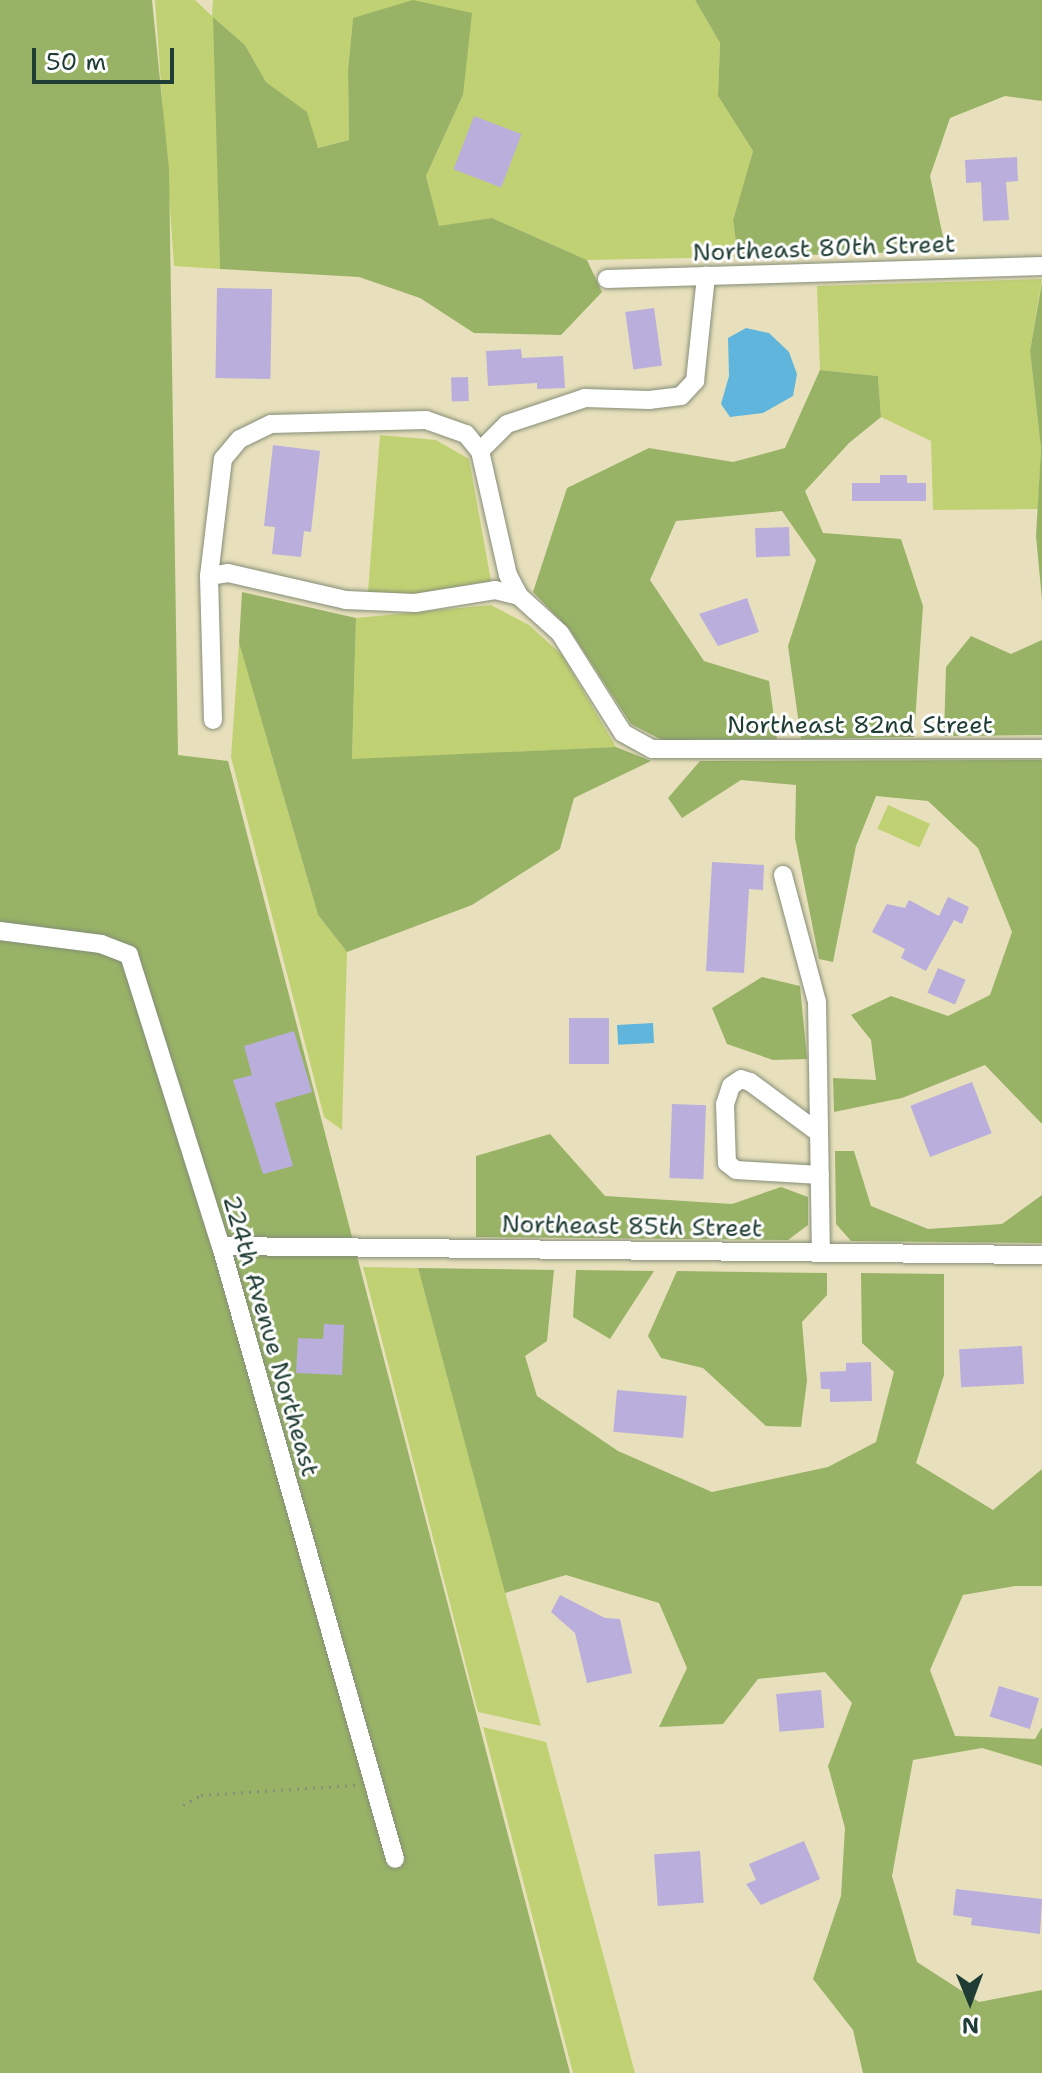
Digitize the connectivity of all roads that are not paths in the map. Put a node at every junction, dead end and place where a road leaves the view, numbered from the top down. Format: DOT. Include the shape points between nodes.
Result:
graph roads {
  1 [pos="1042,266"];
  2 [pos="706,276"];
  3 [pos="607,279"];
  4 [pos="480,451"];
  5 [pos="209,576"];
  6 [pos="519,596"];
  7 [pos="213,720"];
  8 [pos="1042,749"];
  9 [pos="783,875"];
  10 [pos="0,931"];
  11 [pos="819,1133"];
  12 [pos="820,1175"];
  13 [pos="221,1246"];
  14 [pos="821,1253"];
  15 [pos="1042,1255"];
  16 [pos="395,1859"];
  1 -- 2 [label="street, Northeast 80th Street"];
  2 -- 3 [label="street, Northeast 80th Street"];
  2 -- 4 [label="street" via="695,381 681,396 585,398 507,424"];
  4 -- 5 [label="street" via="466,434 426,420 271,424 240,439 223,459"];
  4 -- 6 [label="street" via="508,575"];
  5 -- 6 [label="street" via="228,573 346,600 415,603 495,590"];
  5 -- 7 [label="street"];
  6 -- 8 [label="street, Northeast 82nd Street" via="560,633 623,733 652,749"];
  9 -- 11 [label="street" via="817,1002"];
  10 -- 13 [label="street, 224th Avenue Northeast" via="101,944 129,955"];
  11 -- 12 [label="street"];
  11 -- 12 [label="street" via="750,1082 741,1079 731,1086 725,1104 727,1163 736,1170"];
  12 -- 14 [label="street"];
  13 -- 14 [label="street, Northeast 85th Street"];
  13 -- 16 [label="street, 224th Avenue Northeast"];
  14 -- 15 [label="street, Northeast 85th Street"];
}
